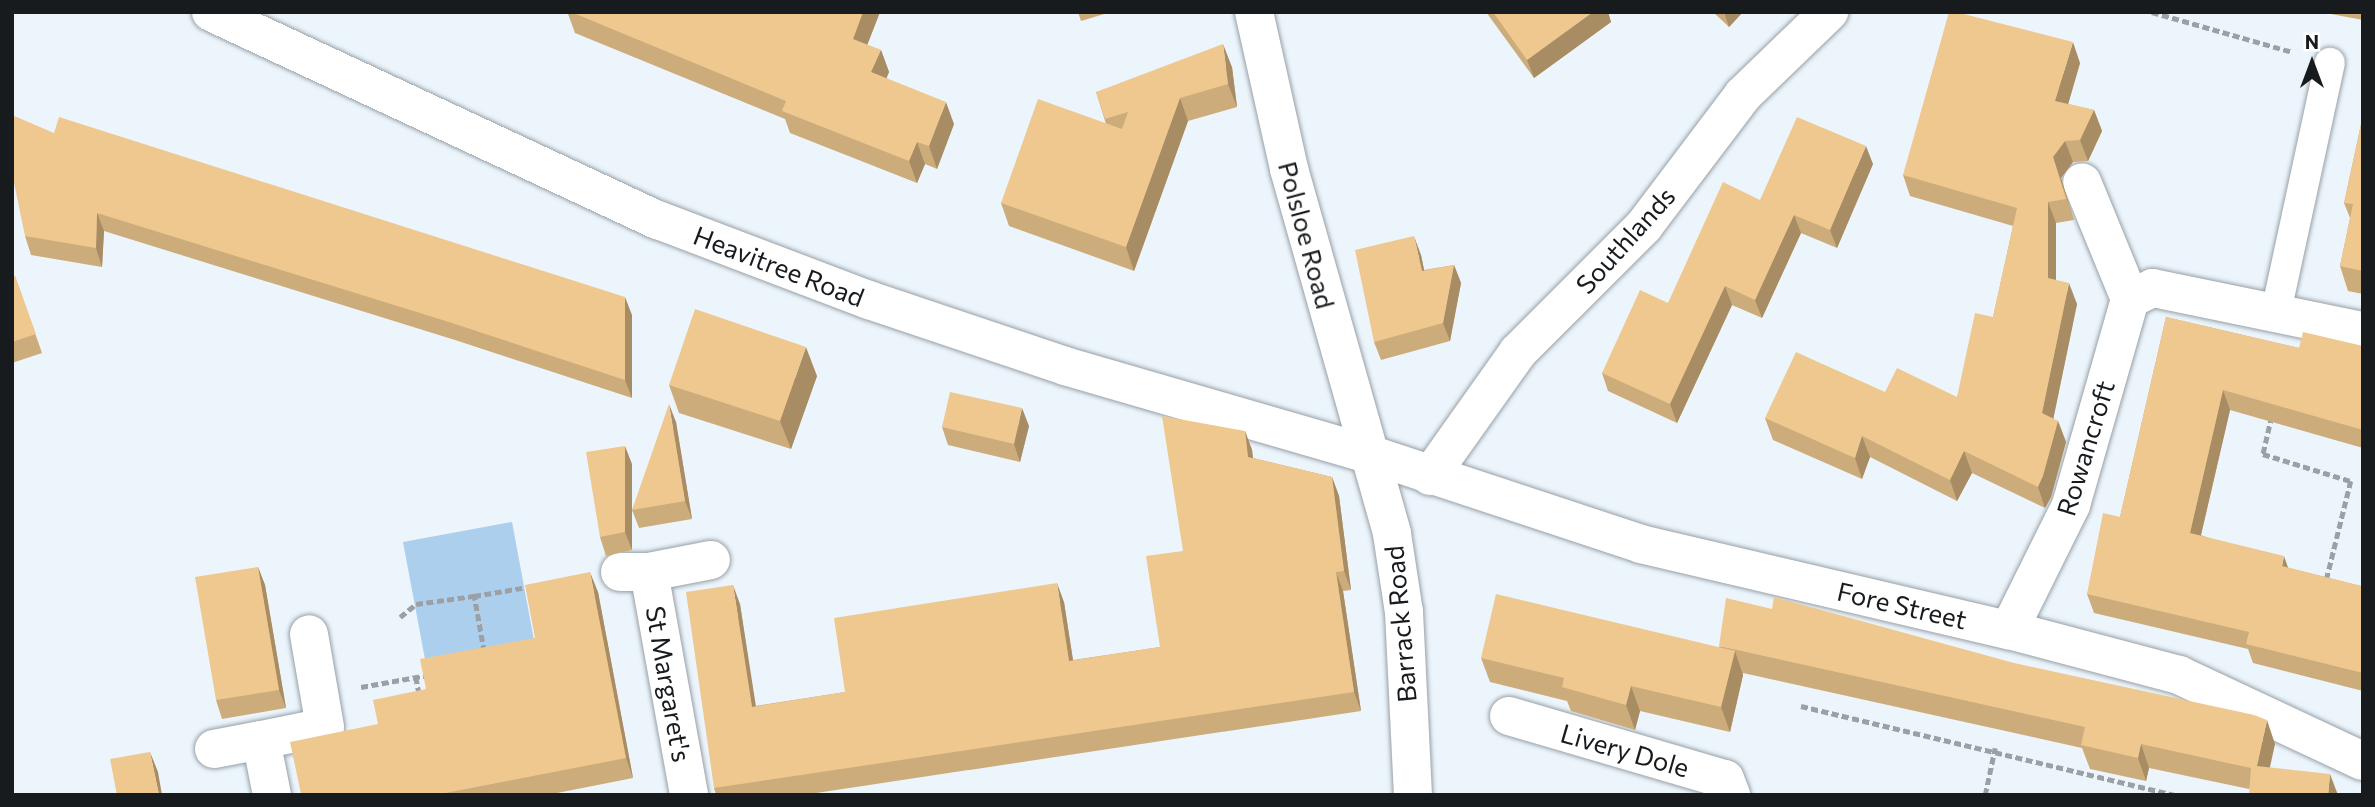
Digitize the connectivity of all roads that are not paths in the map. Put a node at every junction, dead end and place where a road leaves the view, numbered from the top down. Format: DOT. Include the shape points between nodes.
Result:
graph roads {
  1 [pos="211,12"];
  2 [pos="1254,12"];
  3 [pos="1829,12"];
  4 [pos="2330,63"];
  5 [pos="2082,182"];
  6 [pos="2130,299"];
  7 [pos="2277,312"];
  8 [pos="2363,331"];
  9 [pos="1372,455"];
  10 [pos="1430,476"];
  11 [pos="711,560"];
  12 [pos="2010,630"];
  13 [pos="309,634"];
  14 [pos="1509,716"];
  15 [pos="261,740"];
  16 [pos="214,749"];
  17 [pos="2363,761"];
  18 [pos="272,795"];
  19 [pos="689,795"];
  20 [pos="1413,795"];
  21 [pos="1731,795"];
  1 -- 9 [label="street, Heavitree Road" via="671,225 869,300 1065,366"];
  2 -- 9 [label="street, Polsloe Road" via="1338,355"];
  3 -- 10 [label="street, Southlands" via="1744,94 1644,226 1518,352"];
  4 -- 7 [label="street"];
  5 -- 6 [label="street"];
  6 -- 7 [label="street" via="2153,288 2239,309"];
  6 -- 12 [label="street, Rowancroft" via="2071,505"];
  7 -- 8 [label="street"];
  9 -- 10 [label="street, Heavitree Road"];
  9 -- 20 [label="street, Barrack Road" via="1392,534 1404,612"];
  10 -- 12 [label="street, Fore Street" via="1641,544"];
  11 -- 19 [label="street, St Margaret's" via="635,572"];
  12 -- 17 [label="street, Fore Street" via="2179,675"];
  13 -- 15 [label="street" via="325,727"];
  14 -- 21 [label="street, Livery Dole" via="1725,779"];
  15 -- 16 [label="street"];
  15 -- 18 [label="street"];
}
